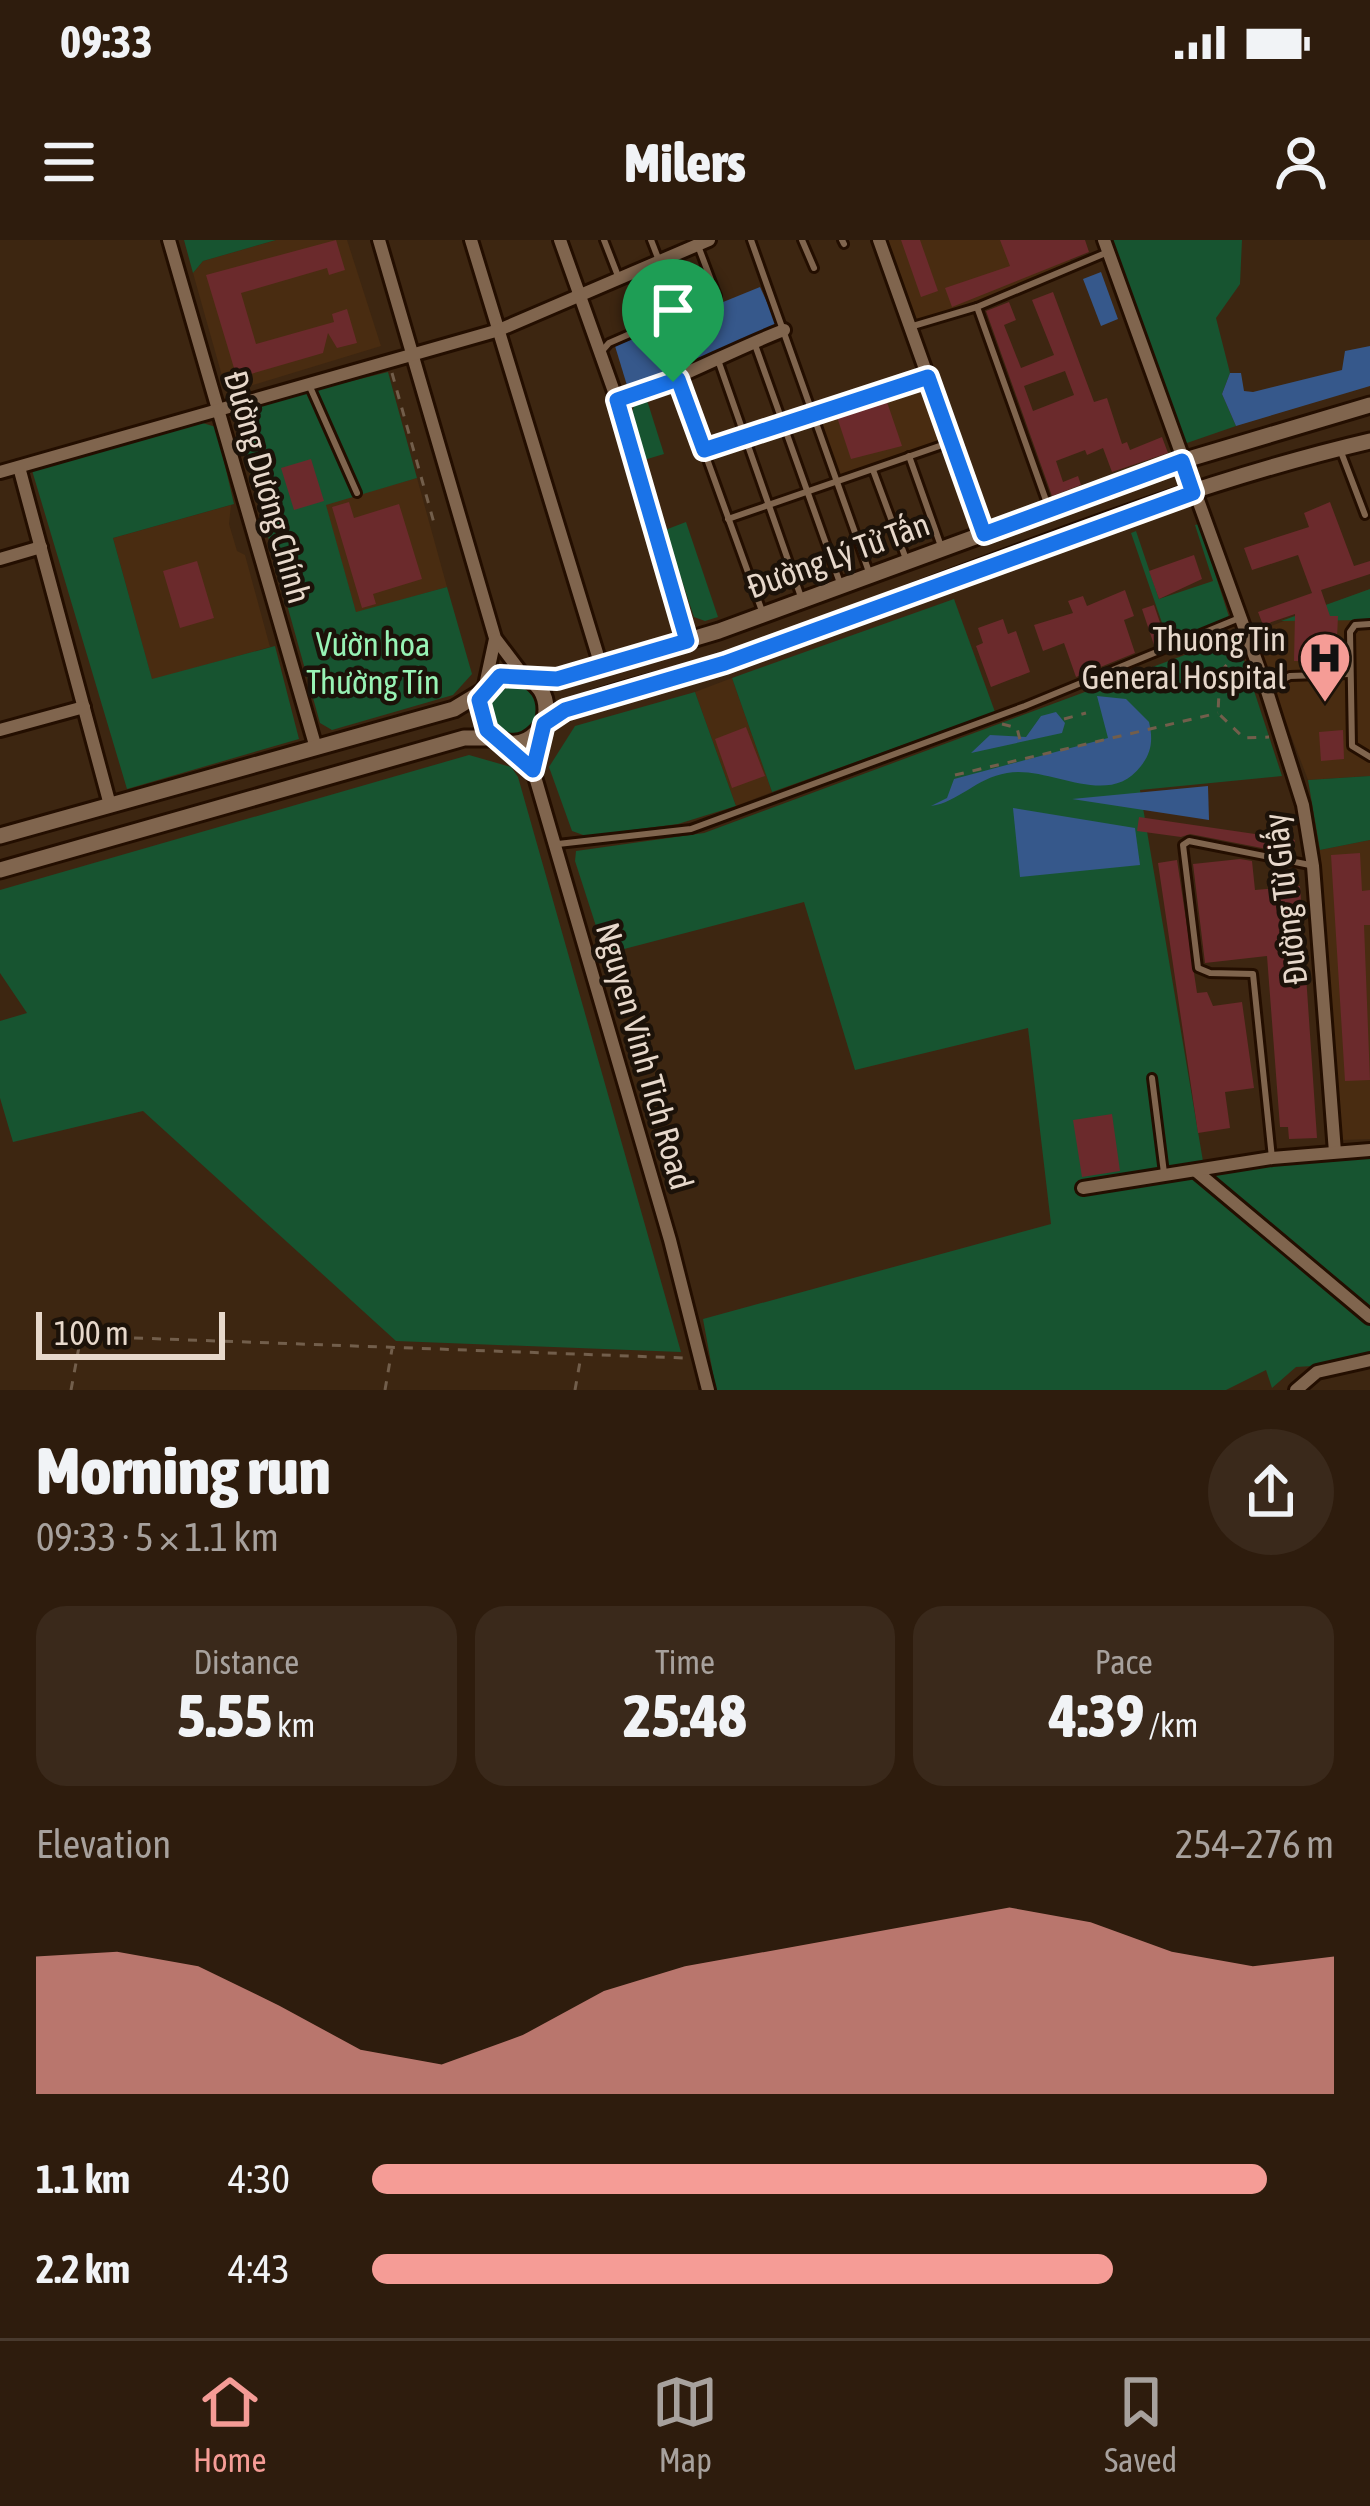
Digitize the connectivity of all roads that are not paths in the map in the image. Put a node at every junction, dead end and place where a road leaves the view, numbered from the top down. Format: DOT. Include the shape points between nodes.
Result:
graph roads {
  1 [pos="169,240"];
  2 [pos="379,240"];
  3 [pos="471,240"];
  4 [pos="560,240"];
  5 [pos="604,240"];
  6 [pos="651,240"];
  7 [pos="751,240"];
  8 [pos="802,240"];
  9 [pos="879,240"];
  10 [pos="701,242"];
  11 [pos="1106,246"];
  12 [pos="659,261"];
  13 [pos="814,268"];
  14 [pos="620,280"];
  15 [pos="581,298"];
  16 [pos="977,307"];
  17 [pos="910,327"];
  18 [pos="499,330"];
  19 [pos="784,330"];
  20 [pos="754,342"];
  21 [pos="412,353"];
  22 [pos="601,354"];
  23 [pos="717,356"];
  24 [pos="928,377"];
  25 [pos="678,379"];
  26 [pos="309,383"];
  27 [pos="617,400"];
  28 [pos="1370,405"];
  29 [pos="218,411"];
  30 [pos="814,414"];
  31 [pos="1331,415"];
  32 [pos="784,424"];
  33 [pos="746,437"];
  34 [pos="1370,441"];
  35 [pos="951,442"];
  36 [pos="1340,448"];
  37 [pos="704,450"];
  38 [pos="909,456"];
  39 [pos="1182,461"];
  40 [pos="19,467"];
  41 [pos="873,469"];
  42 [pos="0,472"];
  43 [pos="838,481"];
  44 [pos="808,491"];
  45 [pos="357,493"];
  46 [pos="1193,493"];
  47 [pos="770,505"];
  48 [pos="1049,510"];
  49 [pos="1366,515"];
  50 [pos="728,519"];
  51 [pos="984,534"];
  52 [pos="961,542"];
  53 [pos="40,547"];
  54 [pos="942,549"];
  55 [pos="0,559"];
  56 [pos="907,562"];
  57 [pos="972,573"];
  58 [pos="870,576"];
  59 [pos="841,586"];
  60 [pos="802,600"];
  61 [pos="764,615"];
  62 [pos="1240,617"];
  63 [pos="1370,624"];
  64 [pos="495,638"];
  65 [pos="687,641"];
  66 [pos="601,666"];
  67 [pos="1351,674"];
  68 [pos="526,676"];
  69 [pos="1266,688"];
  70 [pos="484,690"];
  71 [pos="84,707"];
  72 [pos="544,724"];
  73 [pos="0,730"];
  74 [pos="495,738"];
  75 [pos="316,748"];
  76 [pos="1370,757"];
  77 [pos="533,770"];
  78 [pos="110,806"];
  79 [pos="0,836"];
  80 [pos="556,844"];
  81 [pos="1313,866"];
  82 [pos="0,871"];
  83 [pos="1153,1078"];
  84 [pos="1370,1150"];
  85 [pos="1335,1152"];
  86 [pos="1272,1158"];
  87 [pos="1196,1171"];
  88 [pos="1165,1176"];
  89 [pos="1083,1188"];
  90 [pos="1370,1317"];
  91 [pos="1370,1360"];
  92 [pos="708,1390"];
  93 [pos="1296,1390"];
  1 -- 29 [label="street, Đường Dương Chính"];
  2 -- 21 [label="street"];
  3 -- 18 [label="street"];
  4 -- 15 [label="street"];
  5 -- 14 [label="lane"];
  6 -- 12 [label="lane"];
  7 -- 19 [label="lane"];
  8 -- 13 [label="lane"];
  9 -- 17 [label="street"];
  10 -- 12 [label="street"];
  10 -- 22 [label="lane" via="714,298 609,343"];
  11 -- 16 [label="lane"];
  11 -- 39 [label="street, Đường Từ Giấy"];
  12 -- 14 [label="street"];
  14 -- 15 [label="street"];
  15 -- 18 [label="street"];
  15 -- 22 [label="street"];
  16 -- 17 [label="lane"];
  16 -- 48 [label="lane"];
  17 -- 24 [label="street"];
  18 -- 21 [label="street"];
  18 -- 66 [label="street"];
  19 -- 20 [label="street"];
  19 -- 30 [label="lane"];
  20 -- 23 [label="street"];
  20 -- 32 [label="lane"];
  21 -- 26 [label="street"];
  21 -- 64 [label="street"];
  22 -- 27 [label="street"];
  23 -- 25 [label="street"];
  23 -- 33 [label="lane"];
  24 -- 30 [label="lane"];
  24 -- 35 [label="street"];
  25 -- 27 [label="street"];
  25 -- 37 [label="lane"];
  26 -- 29 [label="street"];
  26 -- 45 [label="lane"];
  27 -- 65 [label="street"];
  28 -- 31 [label="street, Đường Lý Tử Tấn"];
  29 -- 40 [label="street"];
  29 -- 75 [label="street, Đường Dương Chính"];
  30 -- 32 [label="lane"];
  30 -- 43 [label="lane"];
  31 -- 36 [label="street"];
  31 -- 39 [label="street, Đường Lý Tử Tấn"];
  32 -- 33 [label="lane"];
  32 -- 44 [label="lane"];
  33 -- 37 [label="lane"];
  33 -- 47 [label="lane"];
  34 -- 36 [label="street, Đường Lý Tử Tấn"];
  35 -- 38 [label="lane"];
  35 -- 51 [label="street"];
  36 -- 46 [label="street, Đường Lý Tử Tấn"];
  36 -- 49 [label="lane"];
  37 -- 50 [label="lane"];
  38 -- 41 [label="lane"];
  38 -- 54 [label="lane"];
  39 -- 46 [label="street, Đường Từ Giấy"];
  39 -- 48 [label="street, Đường Lý Tử Tấn"];
  40 -- 42 [label="street"];
  40 -- 53 [label="street"];
  41 -- 43 [label="lane"];
  41 -- 56 [label="lane"];
  43 -- 44 [label="lane"];
  43 -- 58 [label="lane"];
  44 -- 47 [label="lane"];
  44 -- 59 [label="lane"];
  46 -- 57 [label="street, Đường Lý Tử Tấn"];
  46 -- 62 [label="street, Đường Từ Giấy"];
  47 -- 50 [label="lane"];
  47 -- 60 [label="lane"];
  48 -- 51 [label="street, Đường Lý Tử Tấn"];
  50 -- 61 [label="lane"];
  51 -- 52 [label="street, Đường Lý Tử Tấn"];
  52 -- 54 [label="street, Đường Lý Tử Tấn"];
  52 -- 57 [label="street"];
  53 -- 55 [label="street"];
  53 -- 71 [label="street"];
  54 -- 56 [label="street, Đường Lý Tử Tấn"];
  56 -- 58 [label="street, Đường Lý Tử Tấn"];
  57 -- 72 [label="street, Đường Lý Tử Tấn" via="725,663 565,710"];
  58 -- 59 [label="street, Đường Lý Tử Tấn"];
  59 -- 60 [label="street, Đường Lý Tử Tấn"];
  60 -- 61 [label="street, Đường Lý Tử Tấn"];
  61 -- 65 [label="street, Đường Lý Tử Tấn"];
  62 -- 69 [label="street, Đường Từ Giấy"];
  62 -- 80 [label="lane" via="691,829"];
  63 -- 67 [label="lane" via="1350,632"];
  64 -- 68 [label="street"];
  64 -- 70 [label="street"];
  65 -- 66 [label="street, Đường Lý Tử Tấn"];
  66 -- 68 [label="street, Đường Lý Tử Tấn" via="557,679"];
  67 -- 69 [label="lane" via="1290,676"];
  67 -- 76 [label="lane" via="1352,746"];
  68 -- 70 [label="street" via="500,676"];
  68 -- 72 [label="street" via="546,700"];
  69 -- 81 [label="street, Đường Từ Giấy"];
  70 -- 74 [label="street" via="478,711"];
  70 -- 75 [label="street" via="468,705"];
  71 -- 73 [label="street"];
  71 -- 78 [label="street"];
  72 -- 74 [label="street" via="527,740"];
  72 -- 77 [label="street"];
  74 -- 77 [label="street"];
  74 -- 82 [label="street" via="464,738"];
  75 -- 78 [label="street"];
  77 -- 80 [label="street, Nguyen Vinh Tich Road"];
  78 -- 79 [label="street"];
  80 -- 92 [label="street, Nguyen Vinh Tich Road"];
  81 -- 85 [label="street, Đường Từ Giấy"];
  81 -- 86 [label="lane" via="1183,845 1198,968 1253,974"];
  83 -- 88 [label="lane"];
  84 -- 85 [label="street"];
  85 -- 86 [label="street"];
  86 -- 87 [label="street"];
  87 -- 88 [label="street"];
  87 -- 90 [label="street"];
  88 -- 89 [label="street"];
  91 -- 93 [label="street" via="1317,1372"];
}
